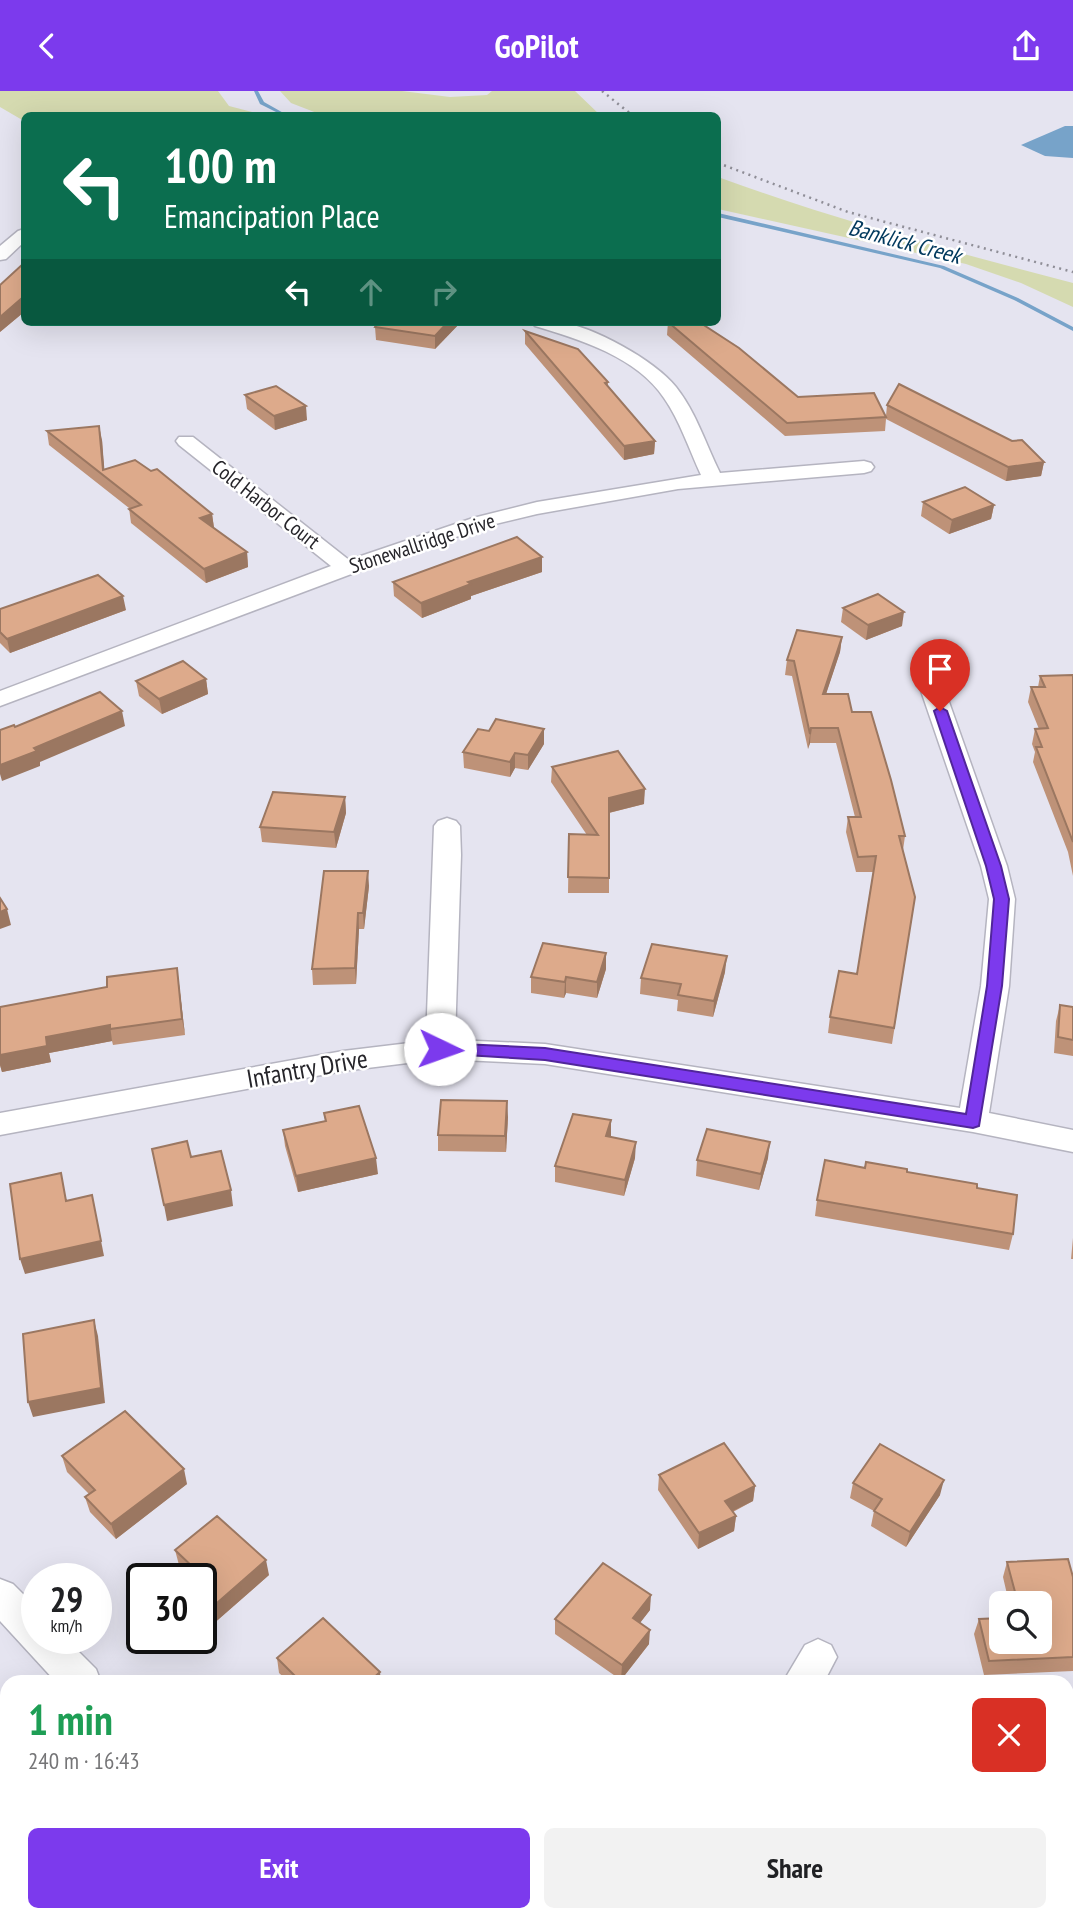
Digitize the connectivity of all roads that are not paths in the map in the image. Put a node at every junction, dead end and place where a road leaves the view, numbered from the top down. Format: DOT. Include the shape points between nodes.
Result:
graph roads {
  1 [pos="21,237"];
  2 [pos="0,255"];
  3 [pos="556,326"];
  4 [pos="186,441"];
  5 [pos="864,467"];
  6 [pos="713,479"];
  7 [pos="346,568"];
  8 [pos="931,685"];
  9 [pos="0,699"];
  10 [pos="447,826"];
  11 [pos="440,1049"];
  12 [pos="973,1122"];
  13 [pos="0,1124"];
  14 [pos="1073,1141"];
  15 [pos="0,1596"];
  16 [pos="21,1618"];
  17 [pos="55,1654"];
  18 [pos="75,1675"];
  1 -- 2 [label="street"];
  3 -- 6 [label="street" via="611,349 669,391"];
  4 -- 7 [label="street, Cold Harbor Court"];
  5 -- 6 [label="street, Stonewallridge Drive"];
  6 -- 7 [label="street, Stonewallridge Drive" via="525,510"];
  7 -- 9 [label="street, Stonewallridge Drive"];
  8 -- 12 [label="street" via="1002,899 995,986"];
  10 -- 11 [label="street"];
  11 -- 12 [label="street, Infantry Drive" via="545,1054"];
  11 -- 13 [label="street, Infantry Drive" via="343,1061"];
  12 -- 14 [label="street, Infantry Drive"];
  15 -- 16 [label="street"];
  17 -- 18 [label="street"];
}
